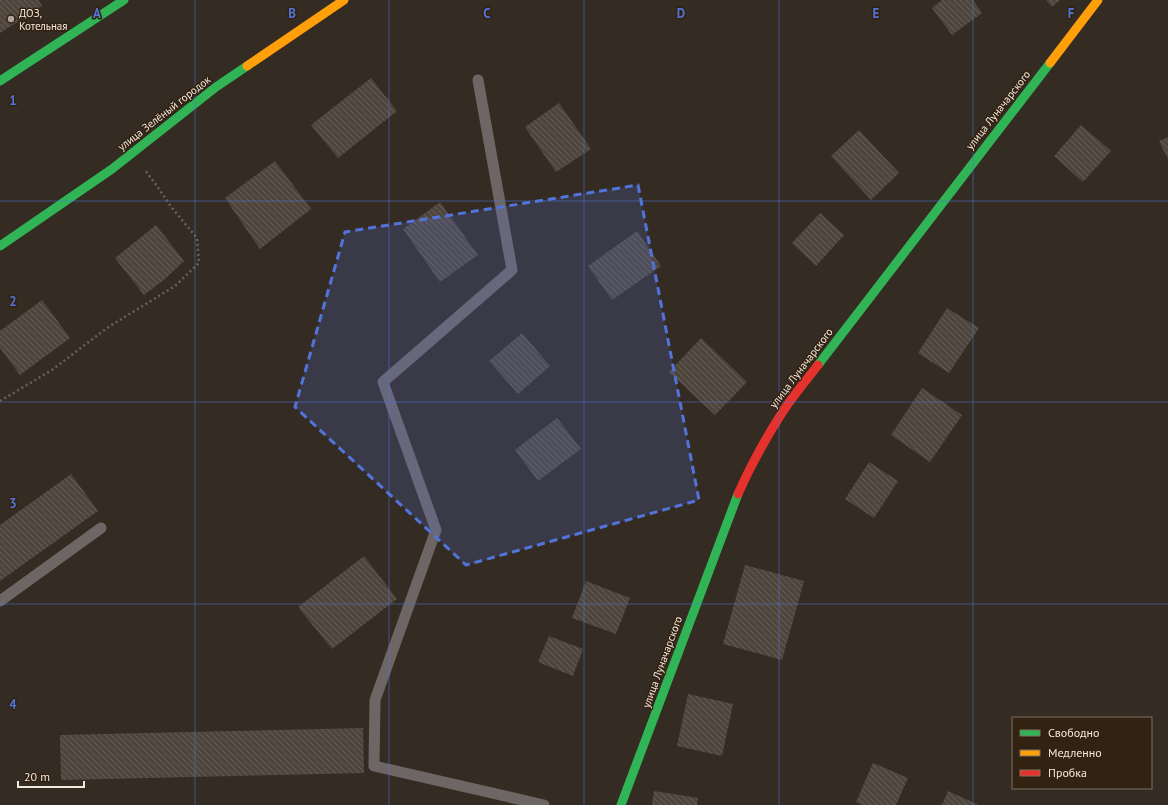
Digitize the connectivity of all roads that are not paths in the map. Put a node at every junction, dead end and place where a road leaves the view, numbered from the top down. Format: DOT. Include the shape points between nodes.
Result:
graph roads {
  1 [pos="124,0"];
  2 [pos="344,0"];
  3 [pos="1098,0"];
  4 [pos="478,80"];
  5 [pos="0,81"];
  6 [pos="0,246"];
  7 [pos="101,528"];
  8 [pos="0,601"];
  9 [pos="544,805"];
  10 [pos="621,805"];
  1 -- 5 [label="street"];
  2 -- 6 [label="street, улица Зелёный городок" via="216,87 105,174"];
  3 -- 10 [label="street, улица Луначарского" via="788,404 767,436 733,504"];
  4 -- 9 [label="lane" via="512,270 383,382 436,530 375,700 374,766"];
  7 -- 8 [label="lane"];
}
